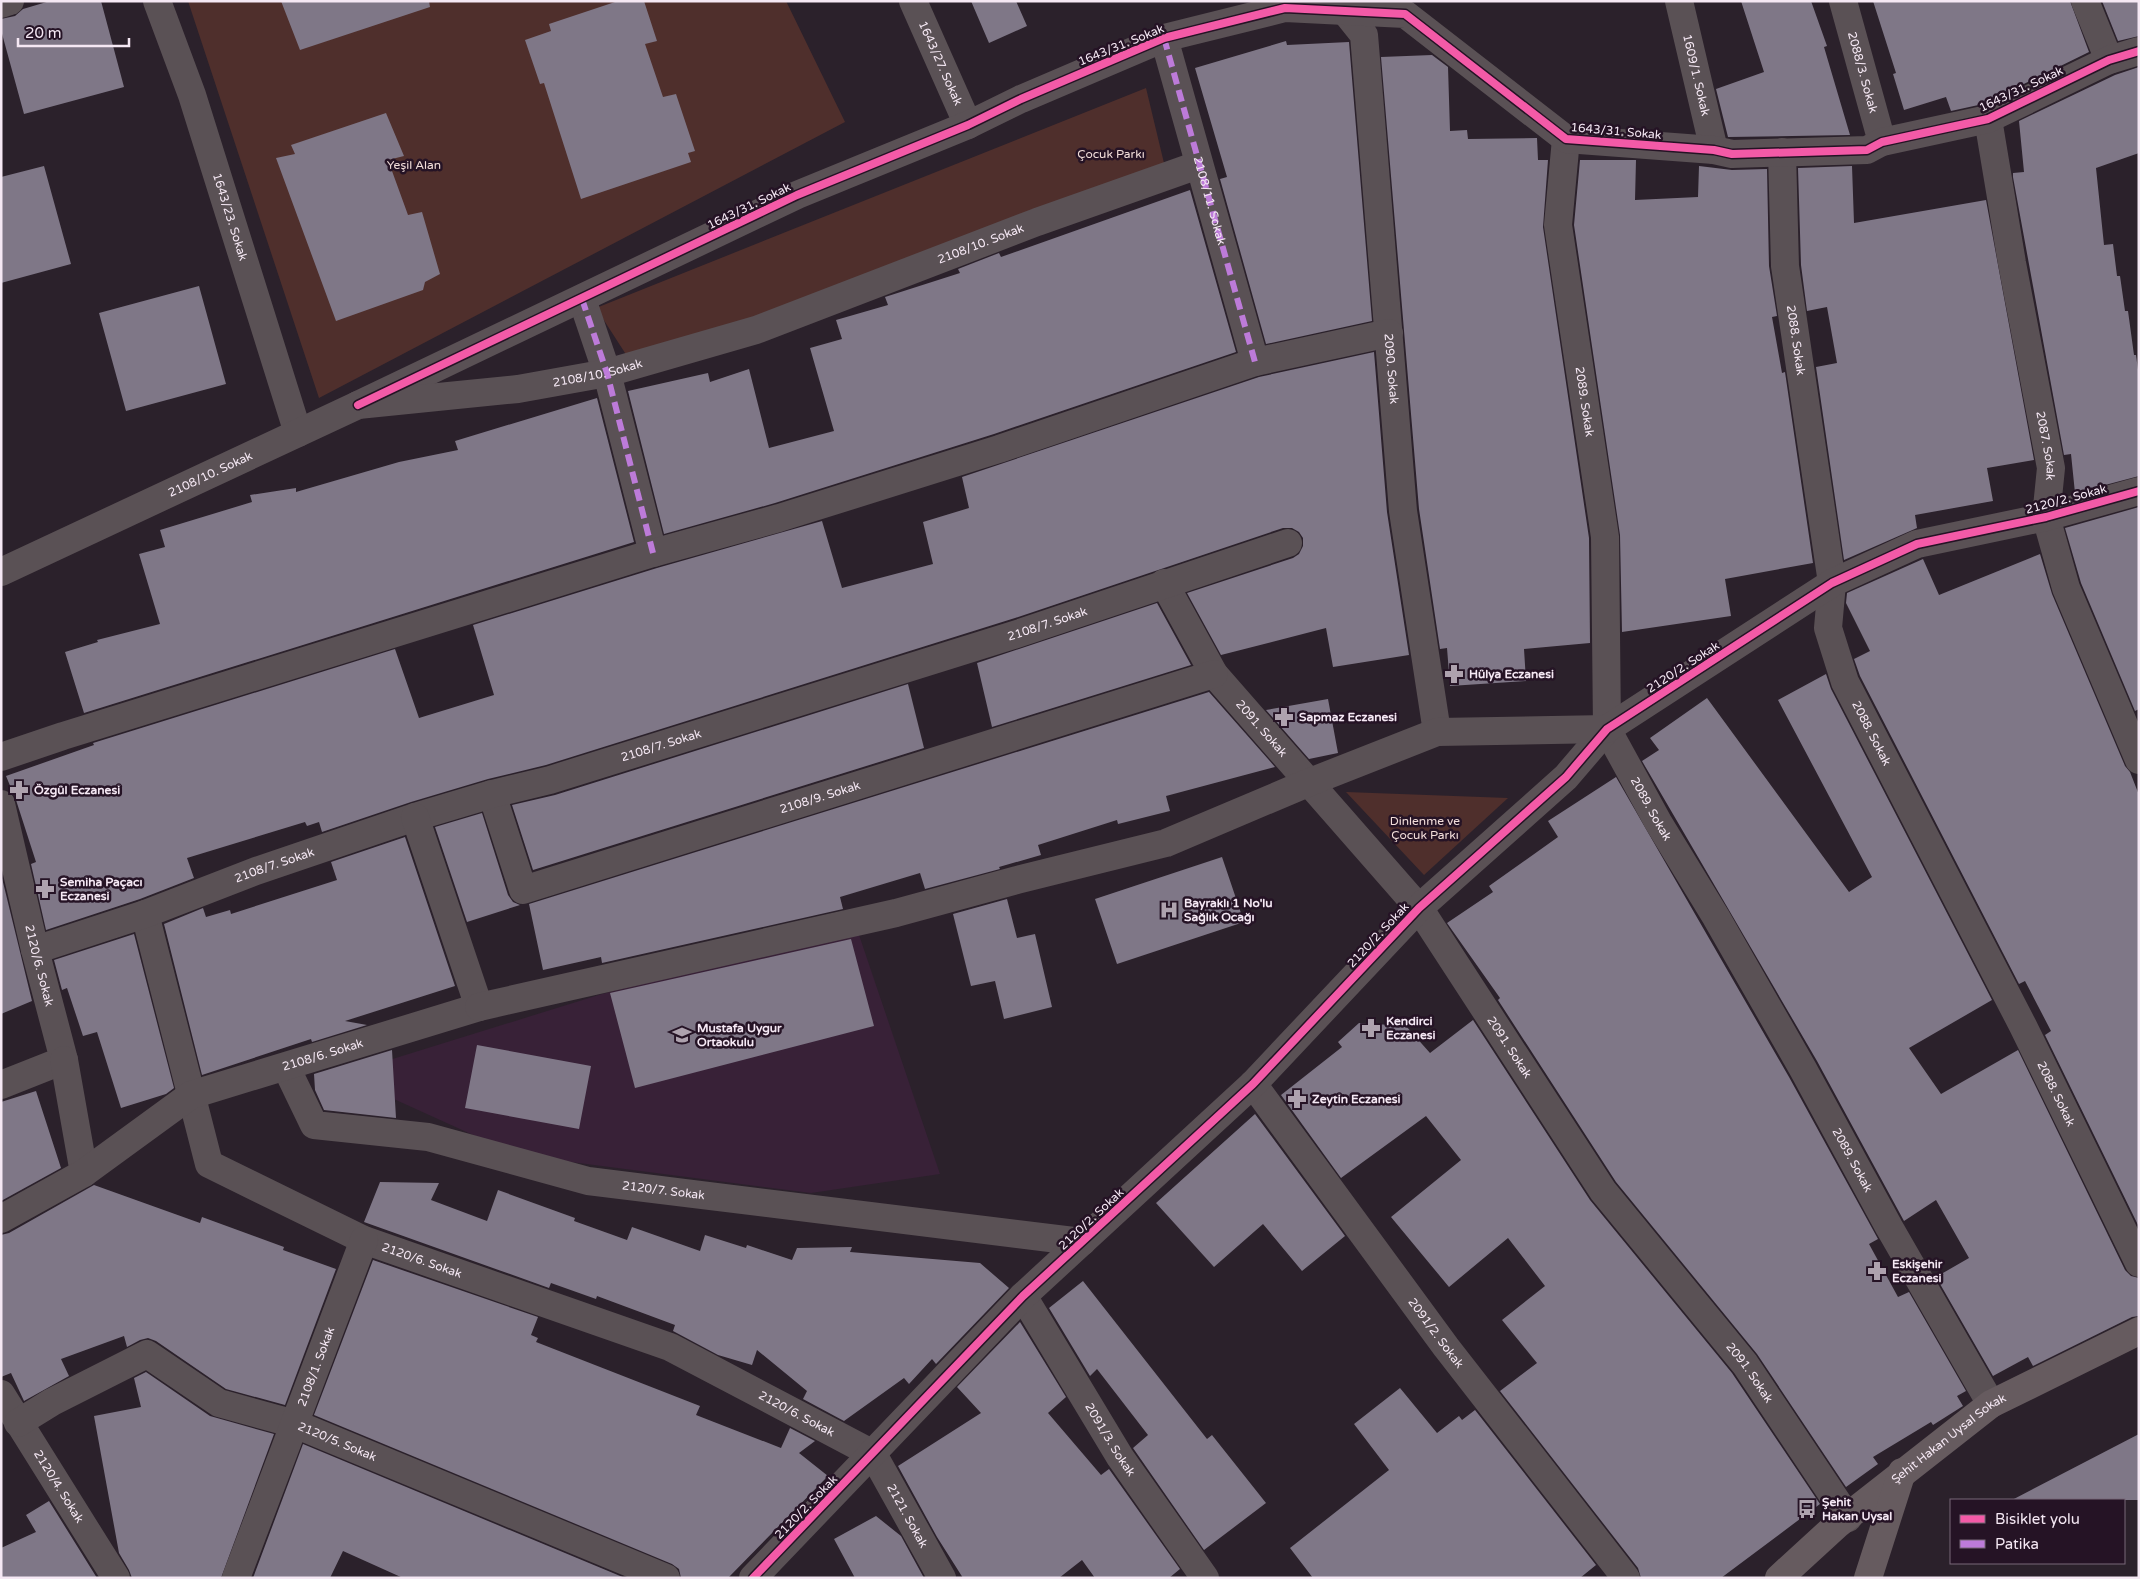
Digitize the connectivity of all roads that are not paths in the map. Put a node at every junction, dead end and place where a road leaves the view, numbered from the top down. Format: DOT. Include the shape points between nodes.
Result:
graph roads {
  1 [pos="10,1"];
  2 [pos="157,1"];
  3 [pos="913,1"];
  4 [pos="1679,1"];
  5 [pos="1843,1"];
  6 [pos="2085,1"];
  7 [pos="1,4"];
  8 [pos="1343,6"];
  9 [pos="1251,8"];
  10 [pos="1164,38"];
  11 [pos="2139,51"];
  12 [pos="2109,60"];
  13 [pos="1988,119"];
  14 [pos="968,125"];
  15 [pos="1566,139"];
  16 [pos="1882,142"];
  17 [pos="1714,150"];
  18 [pos="1782,152"];
  19 [pos="1198,165"];
  20 [pos="582,299"];
  21 [pos="1389,333"];
  22 [pos="1255,362"];
  23 [pos="607,373"];
  24 [pos="358,405"];
  25 [pos="298,433"];
  26 [pos="2139,491"];
  27 [pos="2046,517"];
  28 [pos="1288,543"];
  29 [pos="653,553"];
  30 [pos="1,572"];
  31 [pos="1164,583"];
  32 [pos="1832,583"];
  33 [pos="1214,674"];
  34 [pos="2130,716"];
  35 [pos="1606,729"];
  36 [pos="1437,732"];
  37 [pos="1,758"];
  38 [pos="2139,760"];
  39 [pos="1310,782"];
  40 [pos="492,794"];
  41 [pos="1,804"];
  42 [pos="416,817"];
  43 [pos="1419,908"];
  44 [pos="145,914"];
  45 [pos="35,950"];
  46 [pos="479,1007"];
  47 [pos="64,1060"];
  48 [pos="286,1067"];
  49 [pos="1252,1084"];
  50 [pos="1,1085"];
  51 [pos="191,1095"];
  52 [pos="84,1173"];
  53 [pos="1,1219"];
  54 [pos="364,1240"];
  55 [pos="1082,1242"];
  56 [pos="2139,1263"];
  57 [pos="1023,1296"];
  58 [pos="2139,1331"];
  59 [pos="1,1394"];
  60 [pos="1991,1404"];
  61 [pos="18,1423"];
  62 [pos="295,1424"];
  63 [pos="873,1454"];
  64 [pos="1902,1472"];
  65 [pos="1848,1518"];
  66 [pos="116,1578"];
  67 [pos="236,1578"];
  68 [pos="666,1578"];
  69 [pos="753,1578"];
  70 [pos="942,1578"];
  71 [pos="1205,1578"];
  72 [pos="1626,1578"];
  73 [pos="1779,1578"];
  74 [pos="1868,1578"];
  1 -- 7 [label="street"];
  2 -- 25 [label="street, 1643/23. Sokak" via="192,94"];
  3 -- 14 [label="street, 1643/27. Sokak"];
  4 -- 17 [label="street, 1609/1. Sokak"];
  5 -- 16 [label="street, 2088/3. Sokak"];
  6 -- 12 [label="street"];
  8 -- 9 [label="street, 1643/31. Sokak"];
  8 -- 15 [label="street, 1643/31. Sokak" via="1405,14"];
  8 -- 21 [label="street, 2090. Sokak" via="1364,35"];
  9 -- 10 [label="street, 1643/31. Sokak"];
  10 -- 14 [label="street, 1643/31. Sokak"];
  10 -- 19 [label="street, 2108/11. Sokak"];
  11 -- 12 [label="street, 1643/31. Sokak"];
  12 -- 13 [label="street, 1643/31. Sokak"];
  13 -- 16 [label="street, 1643/31. Sokak"];
  13 -- 27 [label="street, 2087. Sokak" via="2051,468"];
  14 -- 20 [label="street, 1643/31. Sokak" via="797,195"];
  15 -- 17 [label="street, 1643/31. Sokak"];
  15 -- 35 [label="street, 2089. Sokak" via="1558,225 1605,537"];
  16 -- 18 [label="street, 1643/31. Sokak" via="1867,150"];
  17 -- 18 [label="street, 1643/31. Sokak" via="1732,154"];
  18 -- 32 [label="street, 2088. Sokak" via="1785,266"];
  19 -- 22 [label="street, 2108/11. Sokak"];
  19 -- 23 [label="street, 2108/10. Sokak" via="1037,222 756,330"];
  20 -- 23 [label="street"];
  20 -- 24 [label="street, 1643/31. Sokak"];
  21 -- 22 [label="street"];
  21 -- 36 [label="street, 2090. Sokak" via="1403,511"];
  22 -- 29 [label="street" via="999,449 779,518"];
  23 -- 24 [label="street, 2108/10. Sokak" via="518,389"];
  23 -- 29 [label="street"];
  24 -- 25 [label="street, 2108/10. Sokak"];
  25 -- 30 [label="street, 2108/10. Sokak"];
  26 -- 27 [label="street, 2120/2. Sokak"];
  27 -- 32 [label="street, 2120/2. Sokak" via="1917,544"];
  27 -- 34 [label="street, 2087. Sokak" via="2066,588"];
  28 -- 31 [label="street, 2108/7. Sokak"];
  29 -- 37 [label="street"];
  31 -- 33 [label="street, 2091. Sokak"];
  31 -- 40 [label="street, 2108/7. Sokak" via="1020,633 550,780"];
  32 -- 35 [label="street, 2120/2. Sokak"];
  32 -- 56 [label="street, 2088. Sokak" via="1828,628 1845,682 2023,1026"];
  33 -- 39 [label="street, 2091. Sokak"];
  33 -- 40 [label="street, 2108/9. Sokak" via="523,890"];
  34 -- 38 [label="street, 2087. Sokak"];
  35 -- 36 [label="street"];
  35 -- 43 [label="street, 2120/2. Sokak" via="1566,777"];
  35 -- 60 [label="street, 2089. Sokak"];
  36 -- 39 [label="street, 2108/6. Sokak"];
  39 -- 43 [label="street, 2091. Sokak"];
  39 -- 46 [label="street, 2108/6. Sokak" via="1166,843 896,914"];
  40 -- 42 [label="street, 2108/7. Sokak"];
  41 -- 45 [label="street, 2120/6. Sokak"];
  42 -- 44 [label="street, 2108/7. Sokak" via="256,871"];
  42 -- 46 [label="street"];
  43 -- 49 [label="street, 2120/2. Sokak"];
  43 -- 65 [label="street, 2091. Sokak" via="1604,1191 1745,1364"];
  44 -- 45 [label="street, 2108/7. Sokak"];
  44 -- 51 [label="street, 2120/6. Sokak"];
  45 -- 47 [label="street, 2120/6. Sokak"];
  46 -- 48 [label="street, 2108/6. Sokak"];
  47 -- 50 [label="street"];
  47 -- 52 [label="street, 2120/6. Sokak"];
  48 -- 51 [label="street, 2108/6. Sokak"];
  48 -- 55 [label="street, 2120/7. Sokak" via="314,1126 428,1138 588,1181"];
  49 -- 55 [label="street, 2120/2. Sokak"];
  49 -- 72 [label="street, 2091/2. Sokak" via="1446,1347"];
  51 -- 52 [label="street, 2108/6. Sokak"];
  51 -- 54 [label="street, 2120/6. Sokak" via="208,1164"];
  52 -- 53 [label="street, 2108/6. Sokak"];
  54 -- 62 [label="street, 2108/1. Sokak"];
  54 -- 63 [label="street, 2120/6. Sokak" via="670,1347"];
  55 -- 57 [label="street, 2120/2. Sokak"];
  57 -- 63 [label="street, 2120/2. Sokak"];
  57 -- 71 [label="street, 2091/3. Sokak" via="1120,1458"];
  58 -- 60 [label="main road, Şehit Hakan Uysal Sokak"];
  59 -- 61 [label="street, 2120/4. Sokak"];
  60 -- 64 [label="main road, Şehit Hakan Uysal Sokak"];
  61 -- 62 [label="street, 2120/5. Sokak" via="147,1354 219,1403"];
  61 -- 66 [label="street, 2120/4. Sokak"];
  62 -- 67 [label="street, 2108/1. Sokak"];
  62 -- 68 [label="street, 2120/5. Sokak"];
  63 -- 69 [label="street, 2120/2. Sokak"];
  63 -- 70 [label="street, 2121. Sokak"];
  64 -- 65 [label="main road, Şehit Hakan Uysal Sokak"];
  64 -- 74 [label="main road"];
  65 -- 73 [label="main road, Şehit Hakan Uysal Sokak"];
}
